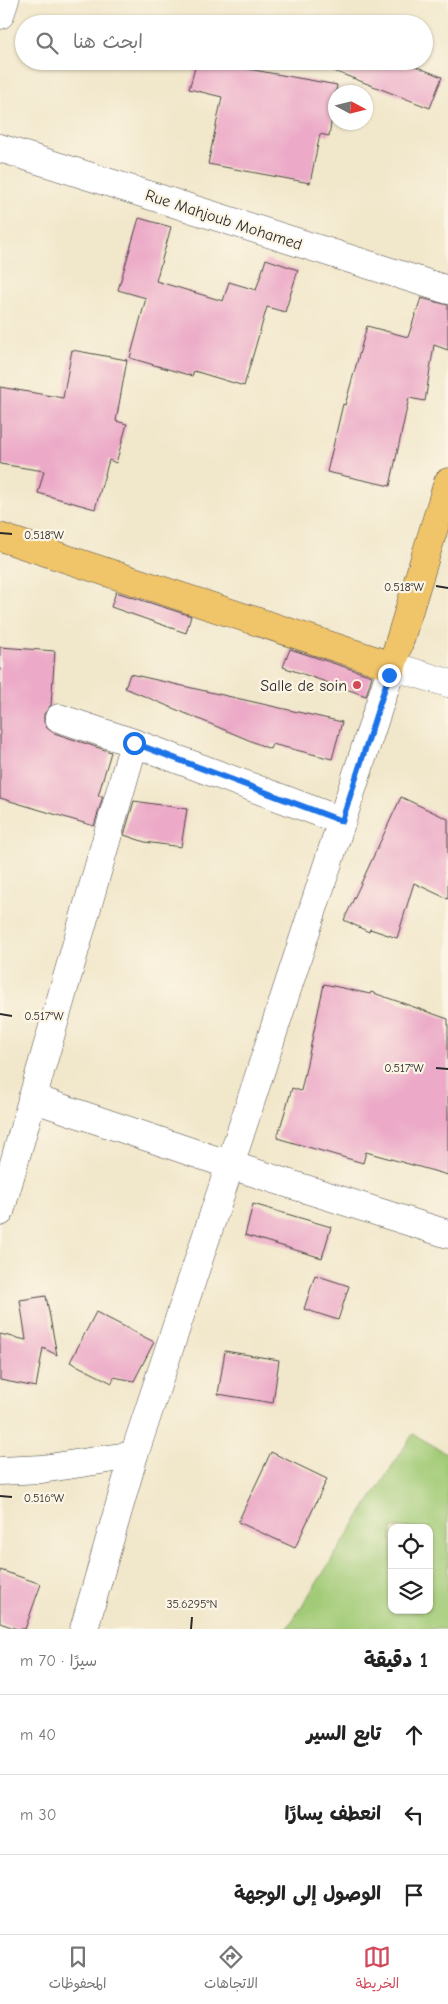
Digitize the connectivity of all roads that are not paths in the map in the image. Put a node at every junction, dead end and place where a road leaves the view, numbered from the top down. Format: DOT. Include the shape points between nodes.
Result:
graph roads {
  1 [pos="5,0"];
  2 [pos="0,15"];
  3 [pos="0,148"];
  4 [pos="448,290"];
  5 [pos="448,482"];
  6 [pos="0,537"];
  7 [pos="392,666"];
  8 [pos="448,683"];
  9 [pos="59,718"];
  10 [pos="134,743"];
  11 [pos="342,821"];
  12 [pos="32,1098"];
  13 [pos="230,1165"];
  14 [pos="0,1212"];
  15 [pos="448,1234"];
  16 [pos="134,1455"];
  17 [pos="0,1470"];
  18 [pos="84,1629"];
  1 -- 2 [label="street"];
  3 -- 4 [label="street, Rue Mahjoub Mohamed"];
  5 -- 7 [label="main road"];
  6 -- 7 [label="main road"];
  7 -- 8 [label="street"];
  7 -- 11 [label="street"];
  9 -- 10 [label="street"];
  10 -- 11 [label="street"];
  10 -- 12 [label="street"];
  11 -- 13 [label="street"];
  12 -- 13 [label="street"];
  12 -- 14 [label="street"];
  13 -- 15 [label="street"];
  13 -- 16 [label="street"];
  16 -- 17 [label="street" via="42,1469"];
  16 -- 18 [label="street"];
}
